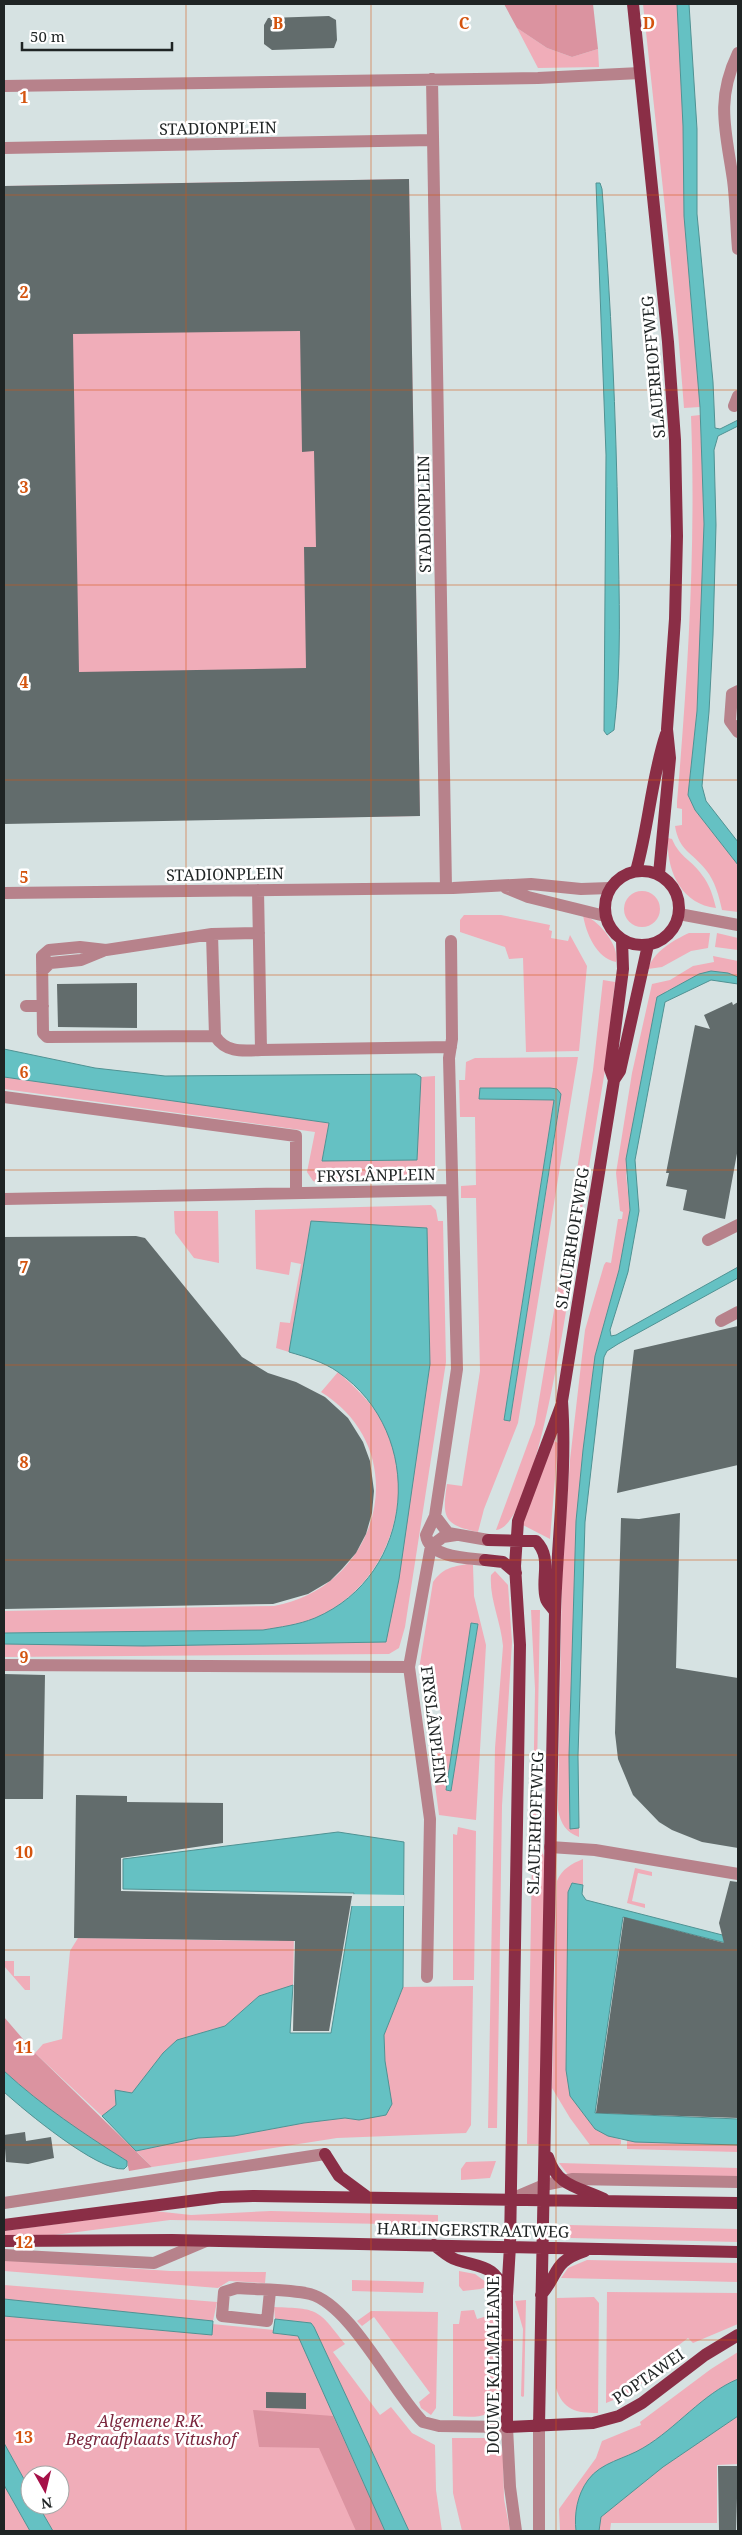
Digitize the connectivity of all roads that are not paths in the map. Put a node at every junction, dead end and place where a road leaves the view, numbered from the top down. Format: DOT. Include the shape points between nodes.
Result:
graph roads {
  1 [pos="633,4"];
  2 [pos="738,53"];
  3 [pos="640,73"];
  4 [pos="432,79"];
  5 [pos="4,86"];
  6 [pos="434,140"];
  7 [pos="4,148"];
  8 [pos="738,249"];
  9 [pos="738,691"];
  10 [pos="667,729"];
  11 [pos="738,732"];
  12 [pos="636,871"];
  13 [pos="659,874"];
  14 [pos="501,887"];
  15 [pos="446,888"];
  16 [pos="610,888"];
  17 [pos="258,890"];
  18 [pos="4,893"];
  19 [pos="679,914"];
  20 [pos="605,916"];
  21 [pos="738,925"];
  22 [pos="212,934"];
  23 [pos="259,934"];
  24 [pos="622,940"];
  25 [pos="451,941"];
  26 [pos="648,945"];
  27 [pos="26,1006"];
  28 [pos="43,1006"];
  29 [pos="215,1036"];
  30 [pos="451,1047"];
  31 [pos="260,1050"];
  32 [pos="614,1080"];
  33 [pos="4,1097"];
  34 [pos="452,1190"];
  35 [pos="296,1192"];
  36 [pos="4,1199"];
  37 [pos="738,1225"];
  38 [pos="708,1240"];
  39 [pos="738,1312"];
  40 [pos="721,1321"];
  41 [pos="562,1401"];
  42 [pos="438,1520"];
  43 [pos="456,1535"];
  44 [pos="488,1540"];
  45 [pos="516,1540"];
  46 [pos="435,1543"];
  47 [pos="485,1560"];
  48 [pos="516,1574"];
  49 [pos="555,1612"];
  50 [pos="4,1665"];
  51 [pos="408,1667"];
  52 [pos="550,1847"];
  53 [pos="738,1874"];
  54 [pos="427,1977"];
  55 [pos="545,2148"];
  56 [pos="325,2154"];
  57 [pos="562,2181"];
  58 [pos="738,2182"];
  59 [pos="544,2185"];
  60 [pos="366,2196"];
  61 [pos="511,2199"];
  62 [pos="544,2199"];
  63 [pos="606,2200"];
  64 [pos="4,2203"];
  65 [pos="738,2203"];
  66 [pos="4,2225"];
  67 [pos="4,2241"];
  68 [pos="206,2241"];
  69 [pos="434,2245"];
  70 [pos="510,2246"];
  71 [pos="542,2247"];
  72 [pos="592,2249"];
  73 [pos="738,2252"];
  74 [pos="4,2255"];
  75 [pos="270,2291"];
  76 [pos="542,2295"];
  77 [pos="507,2296"];
  78 [pos="738,2335"];
  79 [pos="539,2426"];
  80 [pos="507,2427"];
  81 [pos="516,2531"];
  82 [pos="539,2531"];
  1 -- 3 [label="main road, SLAUERHOFFWEG"];
  2 -- 8 [label="street" via="725,91 723,124 733,182"];
  3 -- 4 [label="street"];
  3 -- 10 [label="main road, SLAUERHOFFWEG" via="675,440 675,601"];
  4 -- 5 [label="street"];
  4 -- 6 [label="street, STADIONPLEIN"];
  6 -- 7 [label="street, STADIONPLEIN"];
  6 -- 15 [label="street, STADIONPLEIN"];
  9 -- 11 [label="street" via="732,694 730,721"];
  10 -- 12 [label="main road, SLAUERHOFFWEG" via="658,758"];
  10 -- 13 [label="main road, SLAUERHOFFWEG" via="670,758"];
  12 -- 13 [label="main road"];
  12 -- 16 [label="main road" via="621,877"];
  13 -- 19 [label="main road" via="671,884 678,898"];
  14 -- 15 [label="street, STADIONPLEIN"];
  14 -- 16 [label="street, STADIONPLEIN" via="531,884 580,889"];
  14 -- 20 [label="street, STADIONPLEIN"];
  15 -- 17 [label="street, STADIONPLEIN"];
  16 -- 20 [label="main road"];
  17 -- 18 [label="street, STADIONPLEIN"];
  17 -- 23 [label="street"];
  19 -- 21 [label="street"];
  19 -- 26 [label="main road" via="674,929 663,940"];
  20 -- 24 [label="main road" via="611,930"];
  22 -- 23 [label="street"];
  22 -- 28 [label="street" via="106,950 82,960 50,963 42,971"];
  22 -- 29 [label="street"];
  23 -- 31 [label="street"];
  24 -- 26 [label="main road"];
  24 -- 32 [label="main road, SLAUERHOFFWEG" via="623,969 610,1069"];
  25 -- 30 [label="street"];
  26 -- 32 [label="main road, SLAUERHOFFWEG" via="620,1071"];
  27 -- 28 [label="street"];
  28 -- 29 [label="street" via="43,1033 47,1037"];
  29 -- 31 [label="street" via="226,1048"];
  30 -- 31 [label="street"];
  30 -- 34 [label="street"];
  32 -- 41 [label="main road, SLAUERHOFFWEG"];
  33 -- 35 [label="street" via="296,1136"];
  34 -- 35 [label="street, FRYSLÂNPLEIN"];
  34 -- 42 [label="street, FRYSLÂNPLEIN" via="457,1369"];
  35 -- 36 [label="street, FRYSLÂNPLEIN"];
  37 -- 38 [label="street"];
  39 -- 40 [label="street"];
  41 -- 45 [label="main road, SLAUERHOFFWEG" via="518,1521"];
  41 -- 49 [label="main road, SLAUERHOFFWEG" via="565,1442"];
  42 -- 43 [label="street" via="448,1533"];
  42 -- 46 [label="street, FRYSLÂNPLEIN" via="426,1535"];
  43 -- 44 [label="street"];
  43 -- 46 [label="street"];
  44 -- 45 [label="main road"];
  45 -- 48 [label="main road, SLAUERHOFFWEG"];
  45 -- 49 [label="main road" via="536,1541 541,1546 546,1566 546,1599"];
  46 -- 47 [label="street" via="453,1556"];
  46 -- 51 [label="street, FRYSLÂNPLEIN"];
  47 -- 48 [label="main road" via="503,1562"];
  48 -- 61 [label="main road, SLAUERHOFFWEG" via="520,1644"];
  49 -- 52 [label="main road, SLAUERHOFFWEG"];
  50 -- 51 [label="street"];
  51 -- 54 [label="street, FRYSLÂNPLEIN" via="430,1819"];
  52 -- 53 [label="street" via="596,1850"];
  52 -- 55 [label="main road, SLAUERHOFFWEG"];
  55 -- 57 [label="main road" via="554,2173"];
  55 -- 59 [label="main road, SLAUERHOFFWEG"];
  56 -- 60 [label="main road" via="339,2176"];
  56 -- 64 [label="street"];
  57 -- 58 [label="street, HARLINGERSTRAATWEG"];
  57 -- 59 [label="street, HARLINGERSTRAATWEG"];
  57 -- 63 [label="main road"];
  59 -- 61 [label="street, HARLINGERSTRAATWEG"];
  59 -- 62 [label="main road, SLAUERHOFFWEG"];
  60 -- 61 [label="main road, HARLINGERSTRAATWEG"];
  60 -- 66 [label="main road, HARLINGERSTRAATWEG" via="221,2197"];
  61 -- 62 [label="main road, HARLINGERSTRAATWEG"];
  61 -- 70 [label="main road, DOUWE KALMALEANE"];
  62 -- 63 [label="main road, HARLINGERSTRAATWEG"];
  62 -- 71 [label="main road, SLAUERHOFFWEG"];
  63 -- 65 [label="main road, HARLINGERSTRAATWEG"];
  67 -- 68 [label="main road, HARLINGERSTRAATWEG"];
  68 -- 69 [label="main road, HARLINGERSTRAATWEG"];
  68 -- 74 [label="street, HARLINGERSTRAATWEG" via="154,2264"];
  69 -- 70 [label="main road, HARLINGERSTRAATWEG"];
  69 -- 77 [label="main road" via="456,2260 488,2269 500,2279"];
  70 -- 71 [label="main road, HARLINGERSTRAATWEG"];
  70 -- 77 [label="main road, DOUWE KALMALEANE"];
  71 -- 72 [label="main road, HARLINGERSTRAATWEG"];
  71 -- 76 [label="main road"];
  72 -- 73 [label="main road, HARLINGERSTRAATWEG"];
  72 -- 76 [label="main road" via="571,2256 559,2265"];
  75 -- 75 [label="street" via="238,2288 224,2292 222,2316 267,2321"];
  75 -- 80 [label="street" via="309,2294 330,2304 423,2422 439,2426"];
  76 -- 79 [label="main road"];
  77 -- 80 [label="main road, DOUWE KALMALEANE"];
  78 -- 79 [label="main road, POPTAWEI" via="619,2416 593,2424"];
  79 -- 80 [label="main road, POPTAWEI"];
  79 -- 82 [label="street"];
  80 -- 81 [label="street, DOUWE KALMALEANE"];
}
